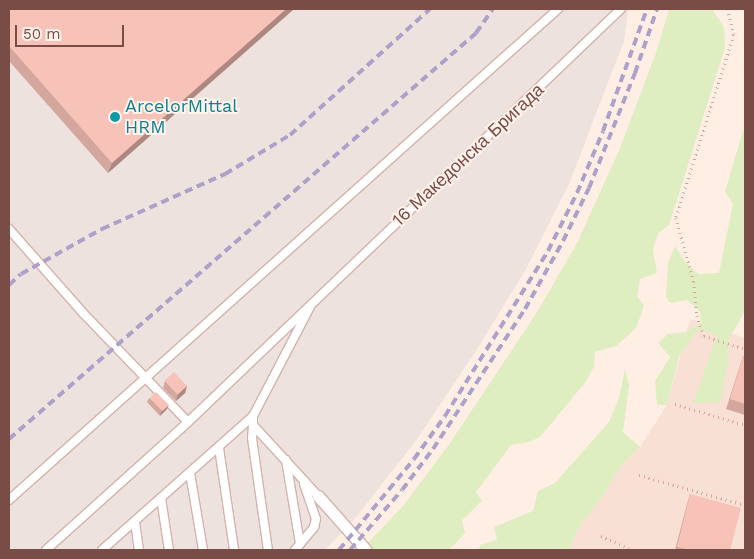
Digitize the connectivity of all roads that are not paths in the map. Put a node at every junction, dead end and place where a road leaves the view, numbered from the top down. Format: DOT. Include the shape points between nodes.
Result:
graph roads {
  1 [pos="558,9"];
  2 [pos="621,9"];
  3 [pos="9,229"];
  4 [pos="314,300"];
  5 [pos="145,379"];
  6 [pos="253,420"];
  7 [pos="188,422"];
  8 [pos="219,448"];
  9 [pos="286,460"];
  10 [pos="190,473"];
  11 [pos="301,478"];
  12 [pos="318,496"];
  13 [pos="161,498"];
  14 [pos="9,500"];
  15 [pos="135,522"];
  16 [pos="110,547"];
  17 [pos="298,547"];
  18 [pos="46,550"];
  19 [pos="102,550"];
  20 [pos="139,550"];
  21 [pos="169,550"];
  22 [pos="202,550"];
  23 [pos="234,550"];
  24 [pos="268,550"];
  25 [pos="366,550"];
  1 -- 5 [label="lane"];
  2 -- 4 [label="lane, 16 Македонска Бригада"];
  3 -- 5 [label="lane"];
  4 -- 6 [label="lane"];
  4 -- 7 [label="lane, 16 Македонска Бригада"];
  5 -- 7 [label="lane"];
  5 -- 14 [label="lane"];
  6 -- 8 [label="lane"];
  6 -- 9 [label="lane"];
  6 -- 24 [label="lane" via="252,438"];
  7 -- 18 [label="lane, 16 Македонска Бригада"];
  8 -- 10 [label="lane"];
  8 -- 23 [label="lane"];
  9 -- 11 [label="lane"];
  9 -- 17 [label="lane"];
  10 -- 13 [label="lane"];
  10 -- 22 [label="lane"];
  11 -- 12 [label="lane"];
  11 -- 17 [label="lane" via="316,519 314,528"];
  12 -- 25 [label="street"];
  13 -- 15 [label="lane"];
  13 -- 21 [label="lane"];
  15 -- 16 [label="lane"];
  15 -- 20 [label="lane"];
  16 -- 19 [label="lane"];
}
